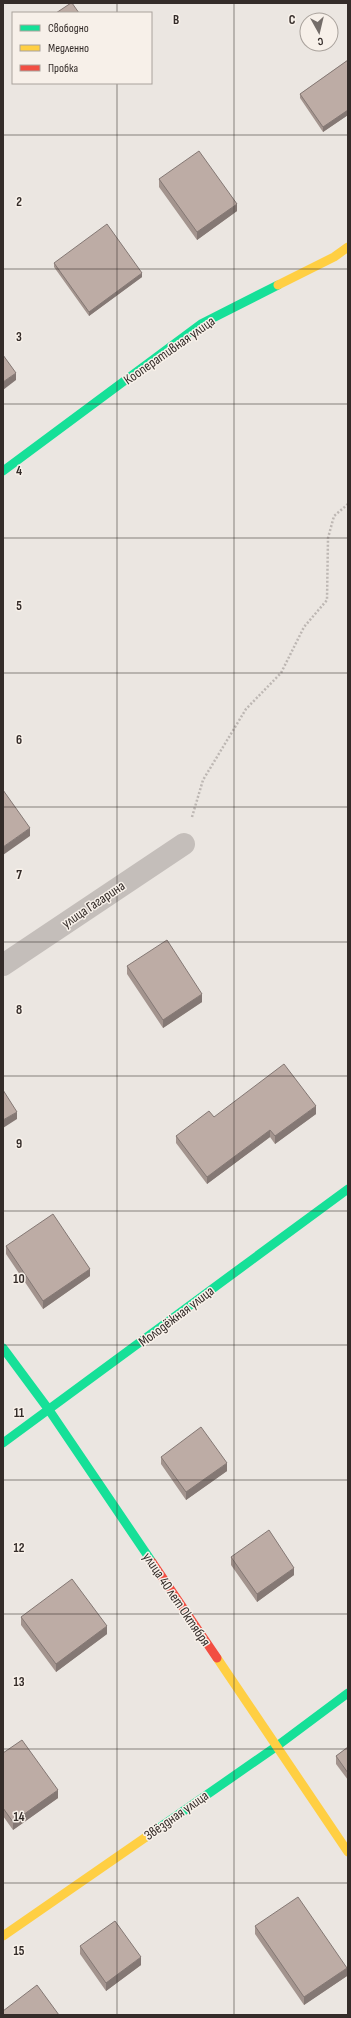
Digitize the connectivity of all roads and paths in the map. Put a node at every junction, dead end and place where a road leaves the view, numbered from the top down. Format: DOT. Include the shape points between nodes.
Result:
graph roads {
  1 [pos="348,248"];
  2 [pos="3,471"];
  3 [pos="348,504"];
  4 [pos="184,844"];
  5 [pos="3,965"];
  6 [pos="348,1189"];
  7 [pos="3,1348"];
  8 [pos="50,1410"];
  9 [pos="3,1443"];
  10 [pos="348,1693"];
  11 [pos="277,1746"];
  12 [pos="348,1852"];
  13 [pos="3,1936"];
  1 -- 2 [label="street, Кооперативная улица" via="201,324"];
  3 -- 4 [label="path" via="334,516 328,538 327,600 304,627 281,673 246,709 203,780"];
  4 -- 5 [label="street, улица Гагарина"];
  6 -- 8 [label="street, Молодёжная улица"];
  7 -- 8 [label="street, улица 40 лет Октября"];
  8 -- 9 [label="street, Молодёжная улица"];
  8 -- 11 [label="street, улица 40 лет Октября"];
  10 -- 11 [label="street, Звёздная улица"];
  11 -- 12 [label="street, улица 40 лет Октября"];
  11 -- 13 [label="street, Звёздная улица"];
}
